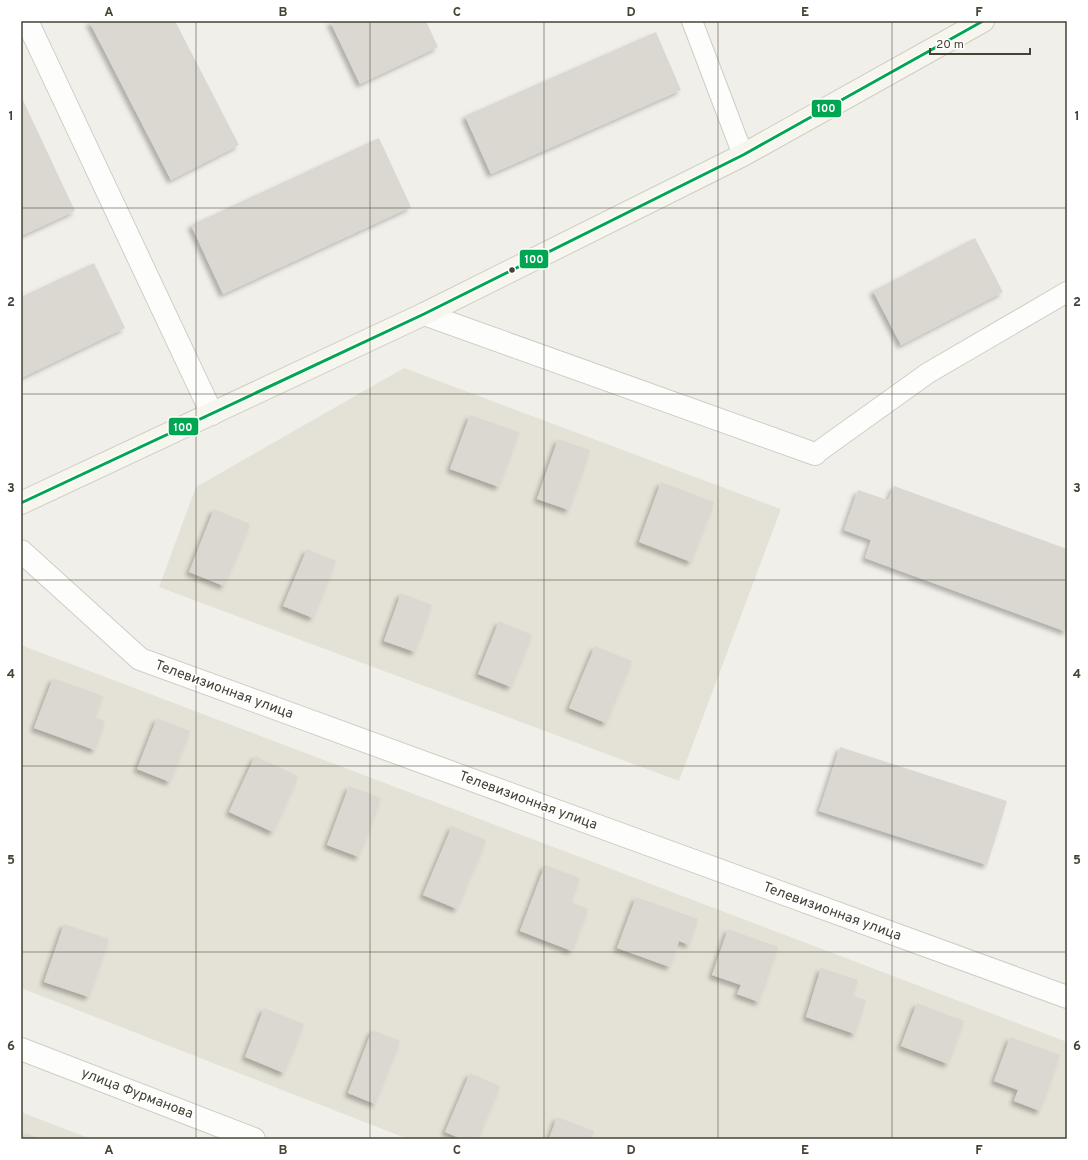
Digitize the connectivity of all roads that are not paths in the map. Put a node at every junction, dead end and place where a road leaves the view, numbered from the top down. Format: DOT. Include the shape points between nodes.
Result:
graph roads {
  1 [pos="27,21"];
  2 [pos="692,21"];
  3 [pos="983,21"];
  4 [pos="743,155"];
  5 [pos="1067,292"];
  6 [pos="424,314"];
  7 [pos="212,414"];
  8 [pos="815,454"];
  9 [pos="21,504"];
  10 [pos="21,551"];
  11 [pos="1067,997"];
  12 [pos="21,1049"];
  13 [pos="254,1139"];
  1 -- 7 [label="street"];
  2 -- 4 [label="lane"];
  3 -- 4 [label="main road"];
  4 -- 6 [label="main road"];
  5 -- 8 [label="lane" via="928,373"];
  6 -- 7 [label="main road"];
  6 -- 8 [label="street"];
  7 -- 9 [label="main road"];
  10 -- 11 [label="street, Телевизионная улица" via="140,659"];
  12 -- 13 [label="street, улица Фурманова"];
}
